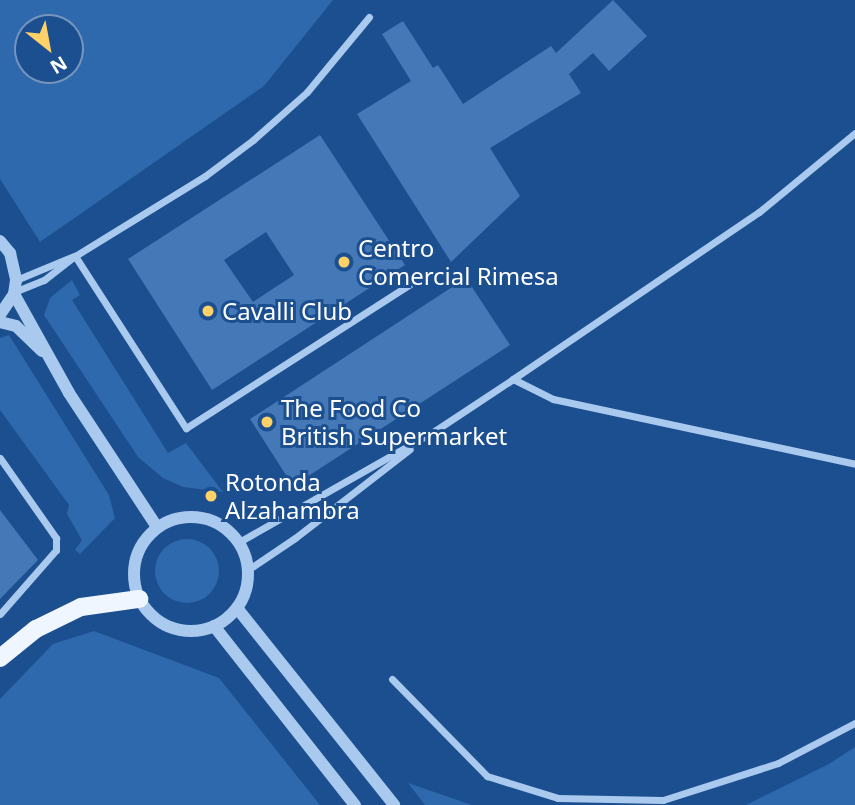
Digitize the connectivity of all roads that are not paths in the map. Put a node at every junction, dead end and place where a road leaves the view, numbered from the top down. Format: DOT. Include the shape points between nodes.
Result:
graph roads {
  1 [pos="369,16"];
  2 [pos="855,134"];
  3 [pos="0,241"];
  4 [pos="75,256"];
  5 [pos="426,274"];
  6 [pos="15,289"];
  7 [pos="0,315"];
  8 [pos="0,322"];
  9 [pos="47,356"];
  10 [pos="513,379"];
  11 [pos="433,432"];
  12 [pos="0,458"];
  13 [pos="855,464"];
  14 [pos="157,527"];
  15 [pos="239,542"];
  16 [pos="249,569"];
  17 [pos="139,598"];
  18 [pos="237,608"];
  19 [pos="0,614"];
  20 [pos="214,626"];
  21 [pos="0,658"];
  22 [pos="392,679"];
  23 [pos="855,723"];
  24 [pos="355,805"];
  25 [pos="394,805"];
  1 -- 4 [label="street" via="307,92 253,140 205,176"];
  2 -- 10 [label="street" via="758,212"];
  3 -- 6 [label="street" via="10,253"];
  4 -- 5 [label="street" via="187,428"];
  4 -- 6 [label="street"];
  6 -- 7 [label="street"];
  6 -- 9 [label="street"];
  8 -- 9 [label="street" via="16,326"];
  9 -- 14 [label="street"];
  10 -- 11 [label="street"];
  10 -- 13 [label="street" via="553,399"];
  11 -- 15 [label="street"];
  11 -- 16 [label="street"];
  12 -- 19 [label="street" via="56,538 56,550"];
  14 -- 15 [label="street" via="192,516 227,528"];
  14 -- 17 [label="street" via="138,552 134,568"];
  15 -- 16 [label="street"];
  16 -- 18 [label="street"];
  17 -- 20 [label="street" via="152,616 192,631"];
  17 -- 21 [label="main road" via="81,607 36,629"];
  18 -- 20 [label="street"];
  18 -- 25 [label="street"];
  20 -- 24 [label="street"];
  22 -- 23 [label="street" via="487,776 558,798 663,800 778,763"];
}
